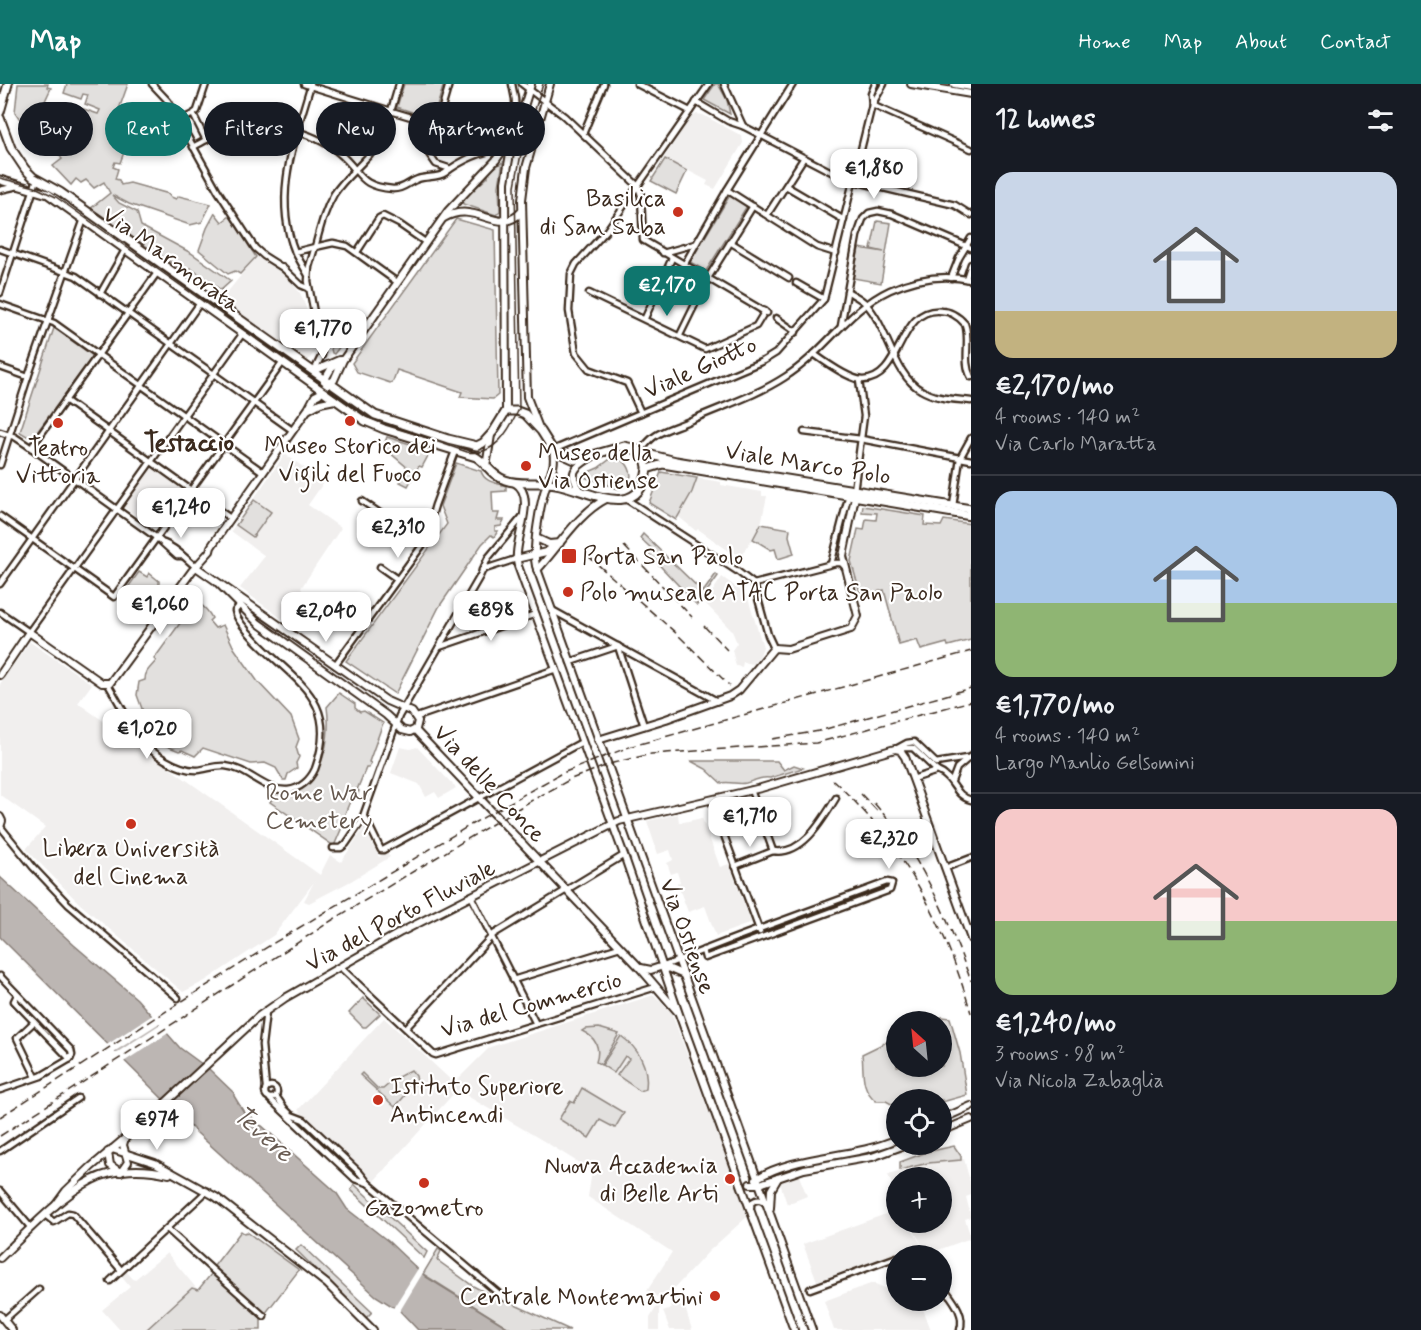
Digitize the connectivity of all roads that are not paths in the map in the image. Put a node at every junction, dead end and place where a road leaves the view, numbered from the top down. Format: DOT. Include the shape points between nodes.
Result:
graph roads {
  1 [pos="8,84"];
  2 [pos="152,84"];
  3 [pos="206,84"];
  4 [pos="399,84"];
  5 [pos="449,84"];
  6 [pos="512,84"];
  7 [pos="522,84"];
  8 [pos="550,84"];
  9 [pos="604,84"];
  10 [pos="637,84"];
  11 [pos="709,84"];
  12 [pos="724,84"];
  13 [pos="793,84"];
  14 [pos="884,84"];
  15 [pos="911,84"];
  16 [pos="954,84"];
  17 [pos="308,85"];
  18 [pos="873,85"];
  19 [pos="530,87"];
  20 [pos="971,87"];
  21 [pos="971,94"];
  22 [pos="545,100"];
  23 [pos="168,102"];
  24 [pos="304,102"];
  25 [pos="362,102"];
  26 [pos="394,102"];
  27 [pos="444,102"];
  28 [pos="515,102"];
  29 [pos="525,102"];
  30 [pos="696,102"];
  31 [pos="872,105"];
  32 [pos="690,111"];
  33 [pos="0,112"];
  34 [pos="193,114"];
  35 [pos="0,118"];
  36 [pos="743,126"];
  37 [pos="583,134"];
  38 [pos="304,135"];
  39 [pos="204,136"];
  40 [pos="761,136"];
  41 [pos="204,141"];
  42 [pos="192,147"];
  43 [pos="971,149"];
  44 [pos="291,156"];
  45 [pos="367,156"];
  46 [pos="430,156"];
  47 [pos="478,156"];
  48 [pos="499,156"];
  49 [pos="510,156"];
  50 [pos="803,159"];
  51 [pos="858,160"];
  52 [pos="448,168"];
  53 [pos="354,170"];
  54 [pos="37,179"];
  55 [pos="0,180"];
  56 [pos="853,182"];
  57 [pos="22,185"];
  58 [pos="638,186"];
  59 [pos="786,186"];
  60 [pos="875,186"];
  61 [pos="35,189"];
  62 [pos="0,190"];
  63 [pos="727,190"];
  64 [pos="753,206"];
  65 [pos="522,211"];
  66 [pos="88,212"];
  67 [pos="767,215"];
  68 [pos="969,215"];
  69 [pos="84,220"];
  70 [pos="441,220"];
  71 [pos="844,220"];
  72 [pos="505,221"];
  73 [pos="971,238"];
  74 [pos="425,242"];
  75 [pos="730,242"];
  76 [pos="695,244"];
  77 [pos="315,247"];
  78 [pos="969,247"];
  79 [pos="0,249"];
  80 [pos="125,250"];
  81 [pos="294,252"];
  82 [pos="357,252"];
  83 [pos="663,253"];
  84 [pos="836,253"];
  85 [pos="13,254"];
  86 [pos="672,258"];
  87 [pos="971,264"];
  88 [pos="684,265"];
  89 [pos="65,272"];
  90 [pos="157,273"];
  91 [pos="308,275"];
  92 [pos="708,278"];
  93 [pos="789,278"];
  94 [pos="951,278"];
  95 [pos="968,279"];
  96 [pos="397,282"];
  97 [pos="796,283"];
  98 [pos="308,288"];
  99 [pos="847,291"];
  100 [pos="0,293"];
  101 [pos="589,293"];
  102 [pos="100,294"];
  103 [pos="824,299"];
  104 [pos="200,303"];
  105 [pos="0,304"];
  106 [pos="866,304"];
  107 [pos="128,314"];
  108 [pos="645,318"];
  109 [pos="776,318"];
  110 [pos="48,321"];
  111 [pos="840,326"];
  112 [pos="796,332"];
  113 [pos="243,333"];
  114 [pos="680,335"];
  115 [pos="170,344"];
  116 [pos="895,353"];
  117 [pos="99,354"];
  118 [pos="814,354"];
  119 [pos="343,360"];
  120 [pos="283,362"];
  121 [pos="0,367"];
  122 [pos="314,371"];
  123 [pos="214,375"];
  124 [pos="28,377"];
  125 [pos="971,377"];
  126 [pos="324,379"];
  127 [pos="859,380"];
  128 [pos="141,385"];
  129 [pos="325,389"];
  130 [pos="65,400"];
  131 [pos="335,400"];
  132 [pos="971,401"];
  133 [pos="253,403"];
  134 [pos="310,408"];
  135 [pos="506,411"];
  136 [pos="641,413"];
  137 [pos="184,416"];
  138 [pos="292,430"];
  139 [pos="541,431"];
  140 [pos="0,432"];
  141 [pos="108,432"];
  142 [pos="804,432"];
  143 [pos="10,435"];
  144 [pos="491,435"];
  145 [pos="971,438"];
  146 [pos="861,439"];
  147 [pos="224,445"];
  148 [pos="31,448"];
  149 [pos="553,450"];
  150 [pos="455,451"];
  151 [pos="639,452"];
  152 [pos="596,454"];
  153 [pos="960,458"];
  154 [pos="971,460"];
  155 [pos="151,462"];
  156 [pos="0,465"];
  157 [pos="486,467"];
  158 [pos="647,469"];
  159 [pos="262,472"];
  160 [pos="74,479"];
  161 [pos="515,483"];
  162 [pos="547,483"];
  163 [pos="191,490"];
  164 [pos="581,491"];
  165 [pos="852,494"];
  166 [pos="606,499"];
  167 [pos="626,500"];
  168 [pos="362,501"];
  169 [pos="953,506"];
  170 [pos="117,509"];
  171 [pos="971,509"];
  172 [pos="0,516"];
  173 [pos="523,516"];
  174 [pos="971,516"];
  175 [pos="230,518"];
  176 [pos="536,538"];
  177 [pos="33,539"];
  178 [pos="160,540"];
  179 [pos="424,543"];
  180 [pos="560,543"];
  181 [pos="534,554"];
  182 [pos="516,559"];
  183 [pos="198,564"];
  184 [pos="831,564"];
  185 [pos="380,567"];
  186 [pos="846,567"];
  187 [pos="75,569"];
  188 [pos="482,570"];
  189 [pos="537,570"];
  190 [pos="397,579"];
  191 [pos="217,582"];
  192 [pos="0,584"];
  193 [pos="754,584"];
  194 [pos="241,608"];
  195 [pos="552,610"];
  196 [pos="0,612"];
  197 [pos="265,613"];
  198 [pos="536,614"];
  199 [pos="29,632"];
  200 [pos="618,646"];
  201 [pos="439,647"];
  202 [pos="774,648"];
  203 [pos="570,662"];
  204 [pos="335,664"];
  205 [pos="555,669"];
  206 [pos="0,675"];
  207 [pos="108,684"];
  208 [pos="718,700"];
  209 [pos="404,708"];
  210 [pos="417,717"];
  211 [pos="396,724"];
  212 [pos="644,726"];
  213 [pos="415,730"];
  214 [pos="598,740"];
  215 [pos="582,742"];
  216 [pos="895,749"];
  217 [pos="969,757"];
  218 [pos="937,771"];
  219 [pos="913,779"];
  220 [pos="952,781"];
  221 [pos="751,790"];
  222 [pos="836,798"];
  223 [pos="479,799"];
  224 [pos="711,800"];
  225 [pos="971,800"];
  226 [pos="364,815"];
  227 [pos="0,817"];
  228 [pos="619,821"];
  229 [pos="0,826"];
  230 [pos="333,848"];
  231 [pos="773,851"];
  232 [pos="624,855"];
  233 [pos="971,858"];
  234 [pos="538,861"];
  235 [pos="735,866"];
  236 [pos="945,868"];
  237 [pos="566,890"];
  238 [pos="471,896"];
  239 [pos="759,929"];
  240 [pos="491,937"];
  241 [pos="762,937"];
  242 [pos="971,939"];
  243 [pos="620,947"];
  244 [pos="703,950"];
  245 [pos="678,960"];
  246 [pos="663,966"];
  247 [pos="340,967"];
  248 [pos="640,968"];
  249 [pos="672,970"];
  250 [pos="684,975"];
  251 [pos="0,976"];
  252 [pos="667,977"];
  253 [pos="513,980"];
  254 [pos="656,987"];
  255 [pos="17,994"];
  256 [pos="177,998"];
  257 [pos="266,1011"];
  258 [pos="679,1014"];
  259 [pos="34,1022"];
  260 [pos="536,1024"];
  261 [pos="406,1028"];
  262 [pos="70,1059"];
  263 [pos="36,1077"];
  264 [pos="269,1087"];
  265 [pos="0,1090"];
  266 [pos="273,1097"];
  267 [pos="78,1098"];
  268 [pos="971,1106"];
  269 [pos="952,1115"];
  270 [pos="971,1119"];
  271 [pos="952,1127"];
  272 [pos="125,1138"];
  273 [pos="886,1145"];
  274 [pos="0,1151"];
  275 [pos="110,1151"];
  276 [pos="126,1153"];
  277 [pos="886,1153"];
  278 [pos="121,1172"];
  279 [pos="360,1173"];
  280 [pos="176,1175"];
  281 [pos="778,1178"];
  282 [pos="355,1179"];
  283 [pos="759,1181"];
  284 [pos="368,1183"];
  285 [pos="742,1187"];
  286 [pos="0,1191"];
  287 [pos="207,1191"];
  288 [pos="766,1204"];
  289 [pos="55,1206"];
  290 [pos="751,1209"];
  291 [pos="770,1212"];
  292 [pos="45,1215"];
  293 [pos="31,1228"];
  294 [pos="167,1229"];
  295 [pos="0,1258"];
  296 [pos="886,1261"];
  297 [pos="121,1270"];
  298 [pos="110,1281"];
  299 [pos="39,1289"];
  300 [pos="810,1289"];
  301 [pos="504,1298"];
  302 [pos="952,1301"];
  303 [pos="264,1316"];
  304 [pos="2,1317"];
  305 [pos="12,1330"];
  306 [pos="373,1330"];
  307 [pos="794,1330"];
  308 [pos="812,1330"];
  309 [pos="960,1330"];
  1 -- 33 [label="main road"];
  2 -- 23 [label="street"];
  3 -- 34 [label="street"];
  4 -- 26 [label="street"];
  5 -- 27 [label="street"];
  6 -- 28 [label="street"];
  7 -- 19 [label="street"];
  8 -- 22 [label="main road"];
  9 -- 37 [label="street"];
  10 -- 32 [label="street"];
  11 -- 30 [label="street"];
  12 -- 36 [label="street"];
  13 -- 40 [label="street"];
  14 -- 31 [label="street, Viale Giotto"];
  15 -- 21 [label="main road"];
  16 -- 20 [label="main road"];
  17 -- 24 [label="street"];
  17 -- 25 [label="street"];
  18 -- 31 [label="street, Viale Giotto"];
  19 -- 22 [label="street"];
  19 -- 29 [label="main road"];
  22 -- 37 [label="street"];
  22 -- 65 [label="main road" via="526,168"];
  30 -- 32 [label="street"];
  30 -- 36 [label="street"];
  31 -- 43 [label="street"];
  31 -- 51 [label="street, Viale Giotto"];
  32 -- 58 [label="street"];
  34 -- 39 [label="street"];
  35 -- 54 [label="main road, Via Marmorata" via="14,154"];
  36 -- 40 [label="street"];
  37 -- 58 [label="street"];
  38 -- 53 [label="street" via="329,146"];
  40 -- 50 [label="street"];
  40 -- 63 [label="street"];
  41 -- 42 [label="street"];
  42 -- 98 [label="street" via="255,248"];
  44 -- 81 [label="street" via="284,199 286,226"];
  45 -- 53 [label="street"];
  46 -- 52 [label="street" via="436,164"];
  47 -- 52 [label="street"];
  48 -- 70 [label="main road"];
  49 -- 72 [label="main road"];
  50 -- 56 [label="street"];
  50 -- 59 [label="street"];
  51 -- 56 [label="street, Viale Giotto"];
  51 -- 60 [label="street" via="868,167"];
  52 -- 53 [label="street" via="397,189 368,184"];
  53 -- 77 [label="street" via="327,206"];
  54 -- 61 [label="street"];
  54 -- 66 [label="main road, Via Marmorata"];
  55 -- 57 [label="main road, Via Marmorata"];
  56 -- 60 [label="street"];
  56 -- 71 [label="street, Viale Giotto"];
  57 -- 61 [label="main road, Via Marmorata"];
  57 -- 62 [label="street"];
  58 -- 83 [label="street" via="642,238"];
  58 -- 136 [label="street" via="603,236 575,266 569,302 573,341 580,360 592,370 627,383"];
  59 -- 67 [label="street"];
  59 -- 71 [label="street"];
  60 -- 68 [label="street" via="953,204"];
  61 -- 69 [label="main road, Via Marmorata"];
  61 -- 85 [label="street"];
  63 -- 64 [label="street"];
  63 -- 76 [label="street"];
  64 -- 67 [label="street"];
  64 -- 75 [label="street"];
  65 -- 72 [label="main road"];
  65 -- 139 [label="main road" via="527,399"];
  66 -- 69 [label="street, Via Marmorata"];
  66 -- 122 [label="main road, Via Marmorata"];
  67 -- 84 [label="street" via="818,247"];
  69 -- 80 [label="main road, Via Marmorata"];
  69 -- 89 [label="street"];
  70 -- 72 [label="main road" via="464,211"];
  70 -- 74 [label="main road"];
  71 -- 84 [label="street, Viale Giotto"];
  72 -- 135 [label="main road"];
  73 -- 78 [label="street"];
  74 -- 82 [label="street" via="383,216"];
  74 -- 96 [label="main road"];
  75 -- 92 [label="street"];
  75 -- 93 [label="street"];
  76 -- 83 [label="street"];
  76 -- 88 [label="street"];
  77 -- 81 [label="street"];
  77 -- 82 [label="street" via="336,243"];
  77 -- 91 [label="street"];
  78 -- 94 [label="street"];
  78 -- 99 [label="street" via="892,214 873,211 861,222"];
  79 -- 85 [label="street"];
  80 -- 90 [label="main road, Via Marmorata"];
  80 -- 102 [label="street"];
  81 -- 91 [label="street"];
  82 -- 96 [label="street"];
  83 -- 86 [label="street"];
  84 -- 103 [label="street, Viale Giotto"];
  85 -- 89 [label="street"];
  85 -- 100 [label="street"];
  86 -- 88 [label="street"];
  86 -- 108 [label="street"];
  87 -- 95 [label="street"];
  88 -- 92 [label="street"];
  89 -- 102 [label="street"];
  89 -- 110 [label="street"];
  90 -- 104 [label="main road, Via Marmorata"];
  90 -- 107 [label="street"];
  91 -- 98 [label="street"];
  92 -- 114 [label="street"];
  92 -- 114 [label="street" via="766,312 756,326 705,349"];
  94 -- 95 [label="street"];
  94 -- 106 [label="street" via="908,283"];
  96 -- 119 [label="main road"];
  97 -- 103 [label="street"];
  98 -- 122 [label="street" via="322,352"];
  99 -- 106 [label="street"];
  99 -- 111 [label="street"];
  101 -- 108 [label="street"];
  102 -- 107 [label="street"];
  103 -- 112 [label="street, Viale Giotto"];
  104 -- 113 [label="main road, Via Marmorata"];
  104 -- 115 [label="street"];
  105 -- 110 [label="street"];
  106 -- 111 [label="street"];
  106 -- 116 [label="street"];
  107 -- 115 [label="street"];
  107 -- 117 [label="street"];
  108 -- 114 [label="street"];
  109 -- 112 [label="street"];
  110 -- 117 [label="street"];
  110 -- 124 [label="street"];
  111 -- 118 [label="street"];
  112 -- 136 [label="street, Viale Giotto" via="763,361"];
  113 -- 120 [label="main road, Via Marmorata"];
  113 -- 123 [label="street"];
  115 -- 123 [label="street"];
  115 -- 128 [label="street"];
  116 -- 125 [label="street" via="920,316 932,311 947,312 967,328 967,367"];
  116 -- 127 [label="street" via="879,375"];
  116 -- 132 [label="street" via="906,377 919,389 938,397"];
  117 -- 128 [label="street"];
  117 -- 130 [label="street"];
  118 -- 127 [label="street"];
  118 -- 151 [label="street" via="778,381 658,434"];
  119 -- 122 [label="main road"];
  119 -- 126 [label="main road"];
  119 -- 129 [label="main road" via="337,376"];
  120 -- 129 [label="main road, Via Marmorata"];
  120 -- 133 [label="street"];
  121 -- 124 [label="street"];
  122 -- 126 [label="main road, Via Marmorata"];
  123 -- 133 [label="street"];
  123 -- 137 [label="street"];
  124 -- 143 [label="street"];
  126 -- 129 [label="main road, Via Marmorata"];
  127 -- 146 [label="street" via="864,412"];
  128 -- 137 [label="street"];
  128 -- 141 [label="street"];
  129 -- 131 [label="main road, Via Marmorata"];
  129 -- 134 [label="main road"];
  129 -- 144 [label="main road, Via Marmorata" via="375,415 475,446 482,445"];
  130 -- 141 [label="street"];
  130 -- 148 [label="street"];
  131 -- 134 [label="main road"];
  131 -- 150 [label="main road, Via Marmorata" via="372,424"];
  133 -- 138 [label="street"];
  133 -- 147 [label="street"];
  134 -- 138 [label="main road"];
  135 -- 139 [label="main road" via="522,413"];
  135 -- 144 [label="main road"];
  136 -- 149 [label="street, Viale Giotto"];
  137 -- 147 [label="street"];
  137 -- 155 [label="street"];
  138 -- 159 [label="main road"];
  139 -- 149 [label="main road"];
  140 -- 143 [label="street"];
  141 -- 155 [label="street"];
  141 -- 160 [label="street"];
  142 -- 146 [label="street"];
  143 -- 148 [label="street"];
  143 -- 156 [label="street"];
  144 -- 157 [label="main road"];
  145 -- 153 [label="street"];
  146 -- 153 [label="street"];
  146 -- 165 [label="street"];
  147 -- 159 [label="street"];
  147 -- 163 [label="street"];
  148 -- 160 [label="street"];
  149 -- 152 [label="main road" via="575,460"];
  149 -- 162 [label="main road" via="555,467"];
  150 -- 157 [label="main road, Via Marmorata" via="477,458"];
  150 -- 179 [label="street"];
  151 -- 152 [label="main road" via="624,446"];
  151 -- 158 [label="main road"];
  151 -- 165 [label="main road, Viale Marco Polo"];
  152 -- 164 [label="main road" via="573,472"];
  153 -- 154 [label="street"];
  153 -- 169 [label="street"];
  155 -- 163 [label="street"];
  155 -- 170 [label="street"];
  157 -- 161 [label="main road" via="493,475"];
  158 -- 165 [label="main road, Viale Marco Polo" via="663,464"];
  158 -- 167 [label="main road" via="641,490"];
  159 -- 175 [label="main road"];
  160 -- 170 [label="street"];
  160 -- 177 [label="street"];
  161 -- 162 [label="main road"];
  161 -- 173 [label="main road" via="524,494"];
  162 -- 164 [label="main road"];
  162 -- 176 [label="main road, Via Ostiense"];
  163 -- 175 [label="street"];
  163 -- 178 [label="street"];
  164 -- 166 [label="main road"];
  165 -- 169 [label="main road, Viale Marco Polo"];
  165 -- 174 [label="main road, Viale Marco Polo"];
  165 -- 184 [label="street"];
  165 -- 186 [label="main road" via="843,554"];
  166 -- 167 [label="main road"];
  166 -- 180 [label="main road" via="594,506"];
  167 -- 193 [label="street"];
  168 -- 179 [label="street"];
  169 -- 171 [label="main road, Viale Marco Polo"];
  170 -- 178 [label="street"];
  170 -- 187 [label="street"];
  172 -- 177 [label="street"];
  173 -- 182 [label="main road"];
  173 -- 188 [label="street"];
  175 -- 183 [label="main road"];
  176 -- 180 [label="main road"];
  176 -- 181 [label="main road, Via Ostiense"];
  177 -- 187 [label="street"];
  177 -- 192 [label="street"];
  178 -- 183 [label="street" via="177,556"];
  178 -- 187 [label="street" via="114,597"];
  179 -- 190 [label="street"];
  180 -- 181 [label="main road" via="549,551"];
  180 -- 189 [label="main road"];
  181 -- 182 [label="main road"];
  181 -- 189 [label="main road, Via Ostiense"];
  182 -- 188 [label="street"];
  182 -- 198 [label="main road, Via Ostiense"];
  183 -- 191 [label="main road"];
  183 -- 207 [label="main road"];
  184 -- 186 [label="street"];
  184 -- 193 [label="street"];
  185 -- 190 [label="street"];
  186 -- 202 [label="main road" via="858,616 853,627 788,649"];
  187 -- 199 [label="street"];
  188 -- 201 [label="street"];
  189 -- 195 [label="main road, Via Ostiense"];
  190 -- 204 [label="street"];
  191 -- 194 [label="main road"];
  191 -- 197 [label="main road"];
  193 -- 202 [label="street"];
  194 -- 197 [label="street"];
  194 -- 207 [label="street" via="235,615 245,629 307,689 318,709 322,723 318,760 310,778 295,789 277,790 230,767 184,768 153,751 139,738"];
  194 -- 211 [label="main road"];
  195 -- 200 [label="street"];
  195 -- 203 [label="main road, Via Ostiense"];
  196 -- 199 [label="street"];
  197 -- 204 [label="main road"];
  198 -- 201 [label="street"];
  198 -- 205 [label="main road, Via Ostiense"];
  199 -- 206 [label="main road"];
  199 -- 207 [label="main road"];
  200 -- 203 [label="street"];
  200 -- 208 [label="street"];
  200 -- 212 [label="street"];
  201 -- 209 [label="street"];
  202 -- 208 [label="main road" via="737,691"];
  203 -- 214 [label="main road, Via Ostiense"];
  204 -- 209 [label="main road" via="390,703"];
  205 -- 210 [label="street"];
  205 -- 215 [label="main road, Via Ostiense"];
  208 -- 212 [label="main road"];
  209 -- 210 [label="main road"];
  209 -- 211 [label="street"];
  210 -- 213 [label="main road"];
  211 -- 213 [label="main road" via="405,732"];
  211 -- 226 [label="street"];
  212 -- 214 [label="main road"];
  213 -- 223 [label="main road, Via delle Conce"];
  214 -- 228 [label="main road, Via Ostiense"];
  215 -- 223 [label="street"];
  215 -- 228 [label="main road, Via Ostiense"];
  216 -- 217 [label="street" via="914,742 936,763"];
  216 -- 218 [label="street" via="912,748"];
  216 -- 219 [label="main road" via="903,753"];
  216 -- 221 [label="main road, Via del Porto Fluviale"];
  217 -- 220 [label="street" via="957,768"];
  218 -- 219 [label="street"];
  218 -- 220 [label="street"];
  219 -- 236 [label="main road"];
  220 -- 225 [label="street" via="959,795"];
  221 -- 224 [label="main road, Via del Porto Fluviale"];
  221 -- 231 [label="street"];
  222 -- 231 [label="street" via="807,839 788,849"];
  223 -- 226 [label="street" via="383,850"];
  223 -- 234 [label="main road, Via delle Conce"];
  224 -- 228 [label="main road, Via del Porto Fluviale"];
  224 -- 235 [label="street"];
  226 -- 230 [label="street" via="346,844"];
  227 -- 229 [label="main road"];
  228 -- 232 [label="main road, Via Ostiense"];
  228 -- 234 [label="main road, Via del Porto Fluviale"];
  228 -- 245 [label="main road, Via Ostiense"];
  229 -- 256 [label="street" via="76,912"];
  231 -- 235 [label="street"];
  232 -- 237 [label="street"];
  232 -- 246 [label="main road, Via Ostiense"];
  233 -- 236 [label="street"];
  234 -- 237 [label="main road, Via delle Conce"];
  234 -- 238 [label="main road, Via del Porto Fluviale"];
  235 -- 239 [label="street"];
  236 -- 242 [label="main road"];
  237 -- 240 [label="street"];
  237 -- 243 [label="main road, Via delle Conce"];
  238 -- 240 [label="street"];
  238 -- 247 [label="main road, Via del Porto Fluviale"];
  239 -- 241 [label="street"];
  239 -- 241 [label="street" via="887,882 892,884 890,890"];
  239 -- 244 [label="street"];
  240 -- 253 [label="street"];
  240 -- 261 [label="street"];
  241 -- 244 [label="street" via="705,958"];
  243 -- 248 [label="main road, Via delle Conce"];
  243 -- 253 [label="street"];
  244 -- 245 [label="street"];
  245 -- 246 [label="street"];
  245 -- 250 [label="main road, Via Ostiense"];
  246 -- 248 [label="main road"];
  246 -- 249 [label="main road"];
  246 -- 252 [label="main road, Via Ostiense"];
  247 -- 257 [label="main road, Via del Porto Fluviale"];
  247 -- 261 [label="street, Via del Commercio"];
  248 -- 254 [label="main road, Via delle Conce"];
  249 -- 250 [label="main road"];
  249 -- 252 [label="street"];
  250 -- 283 [label="main road, Via Ostiense"];
  251 -- 255 [label="street"];
  252 -- 258 [label="main road, Via Ostiense"];
  253 -- 260 [label="street"];
  254 -- 258 [label="main road, Via delle Conce"];
  254 -- 260 [label="street, Via del Commercio"];
  255 -- 259 [label="street" via="14,1001"];
  255 -- 262 [label="street" via="71,1050"];
  257 -- 264 [label="street" via="262,1045"];
  257 -- 272 [label="main road, Via del Porto Fluviale"];
  258 -- 285 [label="main road, Via Ostiense"];
  259 -- 262 [label="street"];
  259 -- 263 [label="street" via="17,1038"];
  260 -- 261 [label="street, Via del Commercio" via="435,1055"];
  262 -- 263 [label="street"];
  263 -- 265 [label="street"];
  264 -- 266 [label="street" via="276,1090"];
  264 -- 266 [label="street" via="264,1094"];
  266 -- 279 [label="street" via="291,1115 304,1120"];
  266 -- 282 [label="street"];
  267 -- 274 [label="street"];
  268 -- 269 [label="main road"];
  270 -- 271 [label="main road"];
  272 -- 275 [label="main road, Via del Porto Fluviale"];
  272 -- 276 [label="main road"];
  273 -- 283 [label="main road" via="803,1161"];
  275 -- 276 [label="main road"];
  275 -- 278 [label="main road" via="110,1166"];
  275 -- 289 [label="main road, Via del Porto Fluviale"];
  276 -- 278 [label="main road" via="128,1162"];
  276 -- 280 [label="main road"];
  277 -- 281 [label="main road" via="816,1166"];
  278 -- 280 [label="main road" via="147,1169"];
  278 -- 289 [label="main road" via="91,1180"];
  279 -- 282 [label="street"];
  279 -- 284 [label="street"];
  280 -- 287 [label="main road"];
  281 -- 283 [label="main road"];
  281 -- 291 [label="main road" via="770,1193"];
  282 -- 284 [label="street"];
  283 -- 285 [label="main road"];
  283 -- 288 [label="main road, Via Ostiense"];
  284 -- 301 [label="street"];
  285 -- 290 [label="main road, Via Ostiense"];
  286 -- 293 [label="street"];
  287 -- 294 [label="street"];
  287 -- 306 [label="main road" via="327,1284"];
  288 -- 290 [label="street" via="756,1200"];
  288 -- 291 [label="main road, Via Ostiense"];
  289 -- 292 [label="main road"];
  290 -- 307 [label="main road, Via Ostiense"];
  291 -- 308 [label="main road, Via Ostiense"];
  292 -- 293 [label="main road"];
  292 -- 297 [label="street" via="56,1222 70,1213 74,1215"];
  293 -- 295 [label="main road"];
  294 -- 297 [label="street"];
  294 -- 303 [label="street"];
  296 -- 300 [label="street"];
  297 -- 298 [label="street"];
  299 -- 304 [label="street"];
  302 -- 309 [label="street" via="962,1321"];
  304 -- 305 [label="main road"];
}
